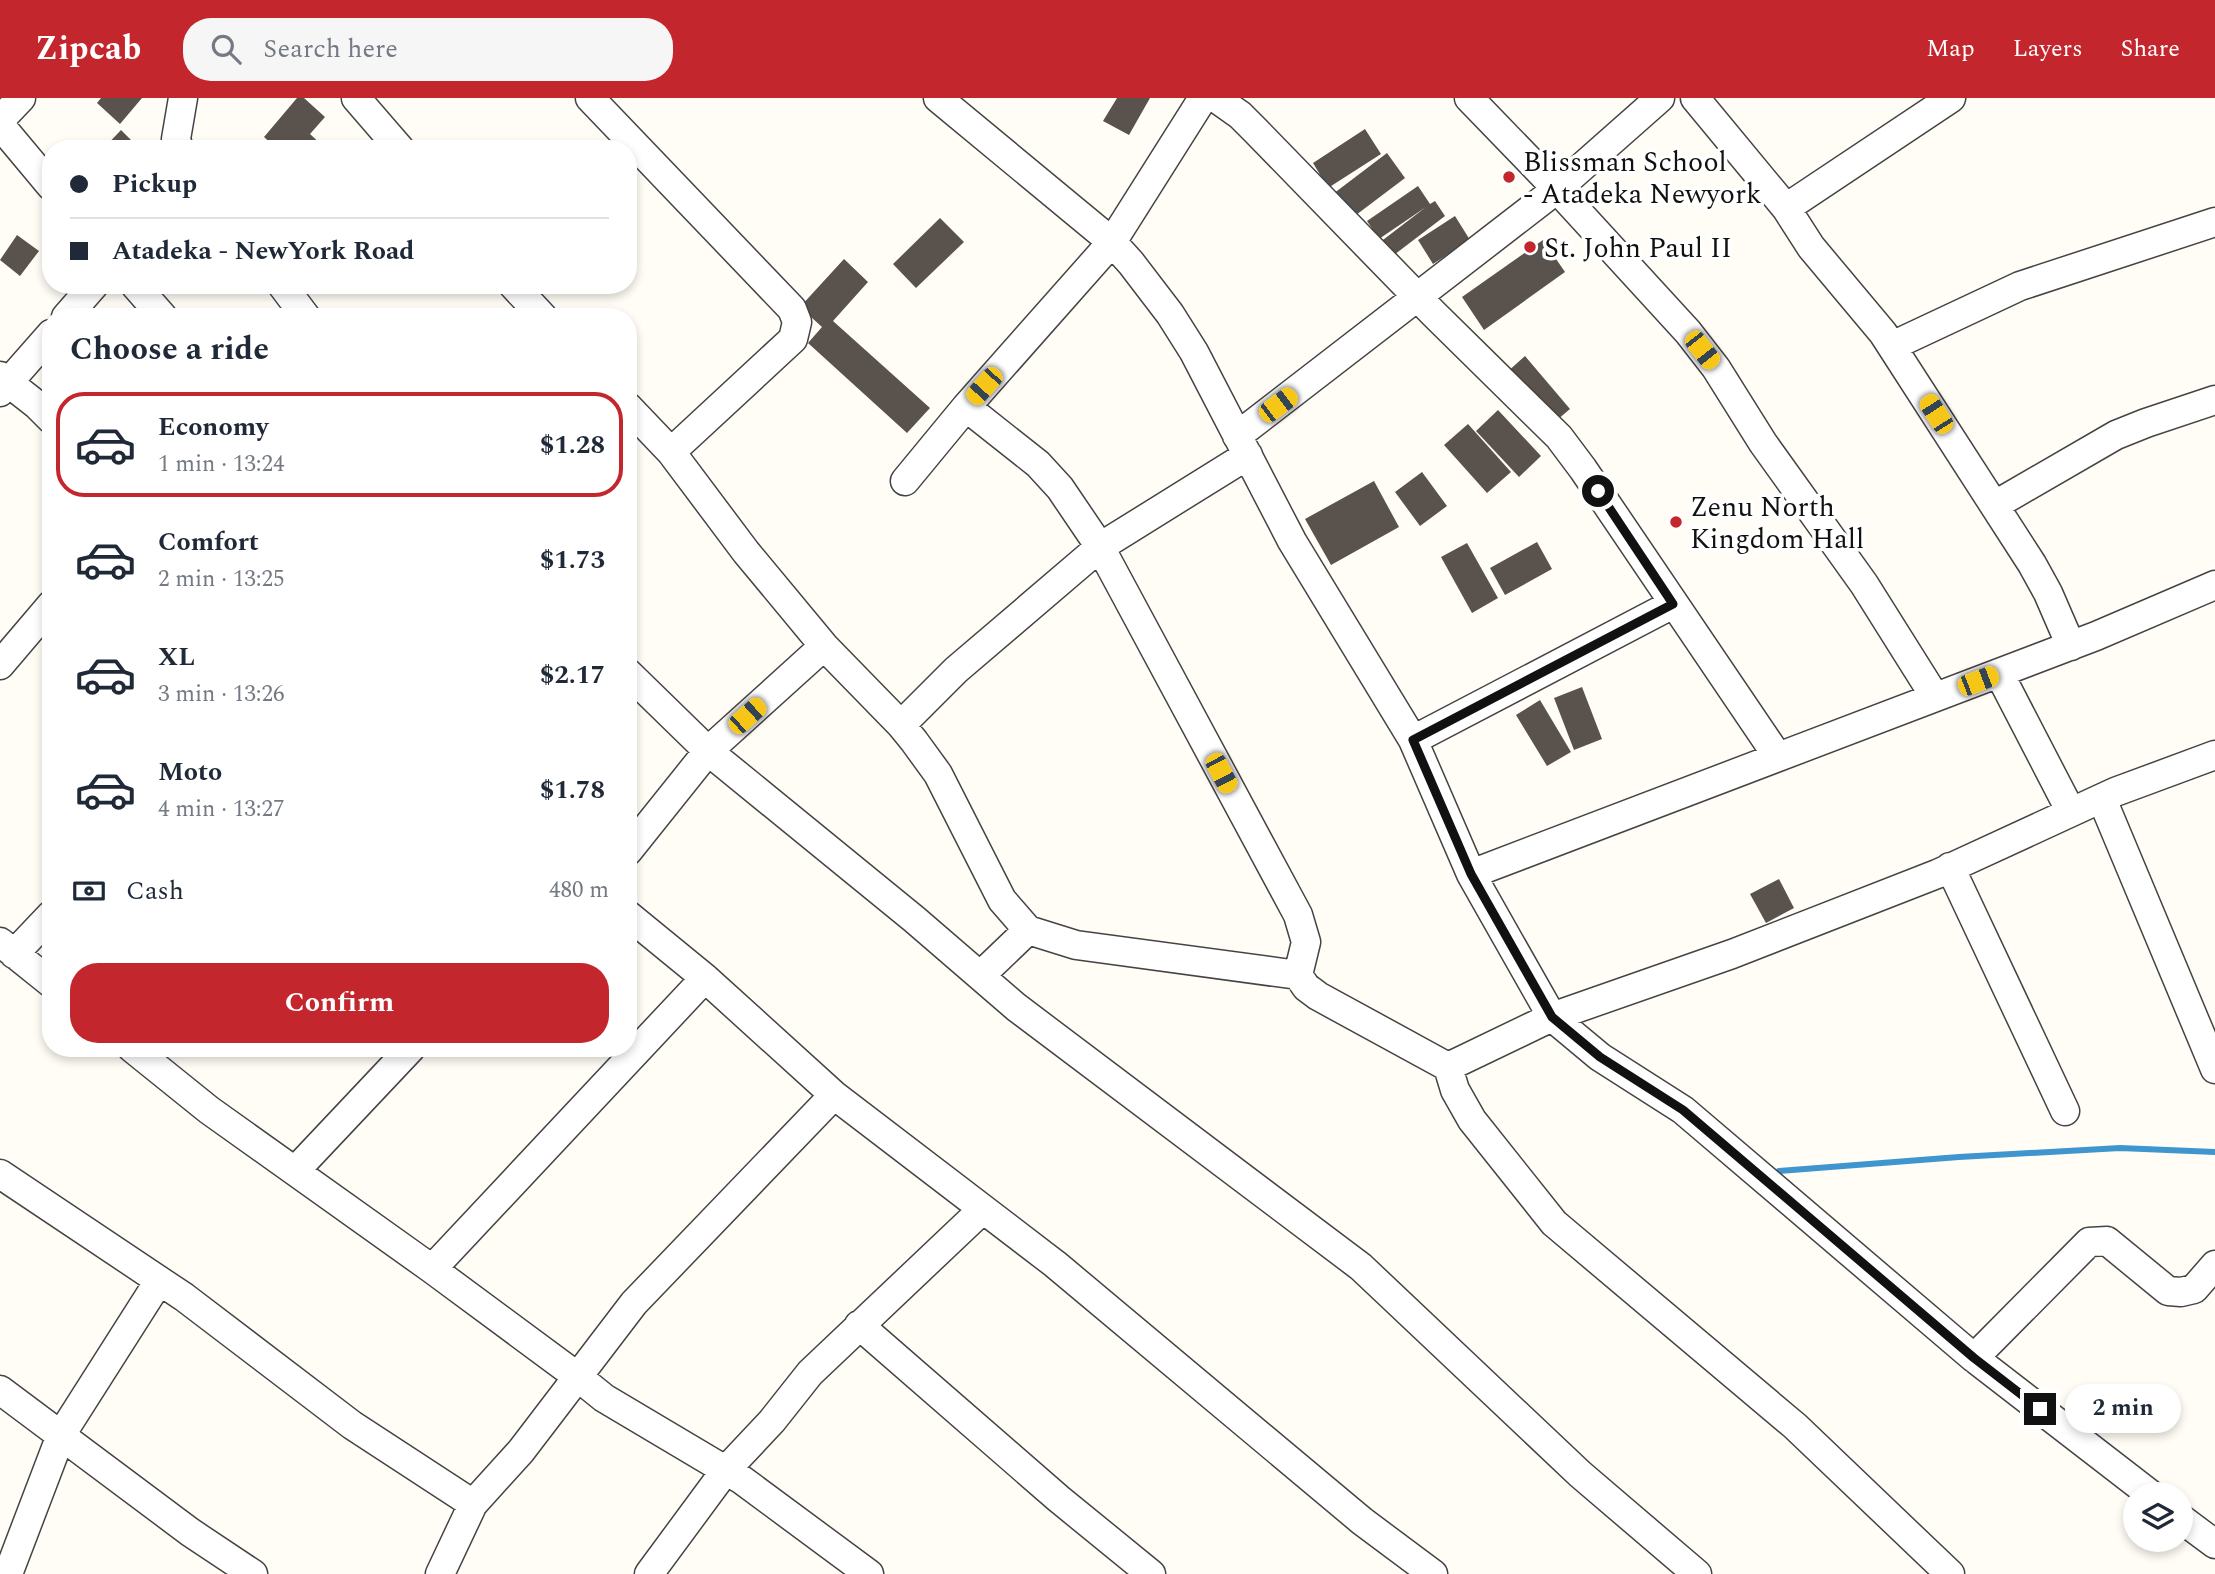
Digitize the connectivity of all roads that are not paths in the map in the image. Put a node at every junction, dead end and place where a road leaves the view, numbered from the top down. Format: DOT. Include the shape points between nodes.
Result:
graph roads {
  1 [pos="21,98"];
  2 [pos="183,98"];
  3 [pos="356,98"];
  4 [pos="590,98"];
  5 [pos="938,98"];
  6 [pos="1203,98"];
  7 [pos="1216,98"];
  8 [pos="1469,98"];
  9 [pos="1660,98"];
  10 [pos="1695,98"];
  11 [pos="1951,98"];
  12 [pos="0,122"];
  13 [pos="176,140"];
  14 [pos="392,140"];
  15 [pos="630,140"];
  16 [pos="637,147"];
  17 [pos="42,175"];
  18 [pos="1557,189"];
  19 [pos="1786,208"];
  20 [pos="2215,222"];
  21 [pos="1112,242"];
  22 [pos="86,294"];
  23 [pos="143,294"];
  24 [pos="521,294"];
  25 [pos="1418,297"];
  26 [pos="74,308"];
  27 [pos="155,308"];
  28 [pos="535,308"];
  29 [pos="42,343"];
  30 [pos="1892,346"];
  31 [pos="3,383"];
  32 [pos="2215,400"];
  33 [pos="965,407"];
  34 [pos="42,410"];
  35 [pos="637,416"];
  36 [pos="1243,446"];
  37 [pos="671,452"];
  38 [pos="905,481"];
  39 [pos="1995,505"];
  40 [pos="1100,547"];
  41 [pos="2215,585"];
  42 [pos="1673,604"];
  43 [pos="42,616"];
  44 [pos="824,646"];
  45 [pos="2071,646"];
  46 [pos="0,665"];
  47 [pos="1999,673"];
  48 [pos="637,682"];
  49 [pos="1935,697"];
  50 [pos="901,725"];
  51 [pos="1413,740"];
  52 [pos="708,751"];
  53 [pos="2215,755"];
  54 [pos="1778,758"];
  55 [pos="2102,799"];
  56 [pos="2071,812"];
  57 [pos="637,840"];
  58 [pos="1950,867"];
  59 [pos="1471,874"];
  60 [pos="42,922"];
  61 [pos="637,922"];
  62 [pos="1028,930"];
  63 [pos="7,948"];
  64 [pos="981,975"];
  65 [pos="1298,975"];
  66 [pos="42,976"];
  67 [pos="705,978"];
  68 [pos="1552,1017"];
  69 [pos="637,1050"];
  70 [pos="153,1057"];
  71 [pos="403,1057"];
  72 [pos="631,1057"];
  73 [pos="1448,1067"];
  74 [pos="2215,1069"];
  75 [pos="834,1095"];
  76 [pos="2065,1111"];
  77 [pos="295,1171"];
  78 [pos="0,1174"];
  79 [pos="982,1210"];
  80 [pos="2215,1265"];
  81 [pos="432,1269"];
  82 [pos="159,1281"];
  83 [pos="859,1325"];
  84 [pos="1974,1358"];
  85 [pos="578,1377"];
  86 [pos="0,1390"];
  87 [pos="61,1435"];
  88 [pos="725,1471"];
  89 [pos="2134,1482"];
  90 [pos="473,1504"];
  91 [pos="2193,1528"];
  92 [pos="2215,1544"];
  93 [pos="214,1563"];
  94 [pos="8,1574"];
  95 [pos="253,1574"];
  96 [pos="440,1574"];
  97 [pos="649,1574"];
  98 [pos="869,1574"];
  99 [pos="1152,1574"];
  100 [pos="1433,1574"];
  101 [pos="1697,1574"];
  102 [pos="1950,1574"];
  1 -- 12 [label="street"];
  2 -- 13 [label="street"];
  3 -- 14 [label="street"];
  4 -- 15 [label="street"];
  5 -- 21 [label="street"];
  6 -- 21 [label="street"];
  7 -- 25 [label="street" via="1240,115"];
  8 -- 18 [label="street"];
  9 -- 18 [label="street"];
  10 -- 19 [label="street"];
  11 -- 19 [label="street"];
  12 -- 17 [label="street"];
  16 -- 37 [label="street" via="792,309 797,322 793,339"];
  18 -- 25 [label="street"];
  18 -- 49 [label="street" via="1716,368 1763,443 1864,584"];
  19 -- 30 [label="street" via="1811,247"];
  20 -- 30 [label="street" via="2020,286"];
  21 -- 33 [label="street"];
  21 -- 36 [label="street" via="1170,314"];
  22 -- 26 [label="street"];
  23 -- 27 [label="street"];
  24 -- 28 [label="street"];
  25 -- 36 [label="street"];
  25 -- 42 [label="street" via="1559,437"];
  29 -- 31 [label="street"];
  30 -- 39 [label="street"];
  31 -- 34 [label="street"];
  32 -- 39 [label="street" via="2116,435"];
  33 -- 38 [label="street"];
  33 -- 40 [label="street" via="1038,464"];
  35 -- 37 [label="street"];
  36 -- 40 [label="street"];
  36 -- 51 [label="street" via="1292,541"];
  37 -- 44 [label="street"];
  39 -- 45 [label="street" via="2048,593"];
  40 -- 50 [label="street" via="956,670"];
  40 -- 65 [label="street" via="1298,915 1306,942"];
  41 -- 45 [label="street"];
  42 -- 51 [label="street"];
  42 -- 54 [label="street"];
  43 -- 46 [label="street"];
  44 -- 50 [label="street"];
  44 -- 52 [label="street"];
  45 -- 47 [label="street"];
  47 -- 49 [label="street"];
  47 -- 56 [label="street"];
  48 -- 52 [label="street"];
  49 -- 54 [label="street"];
  50 -- 62 [label="street" via="938,774 1002,900"];
  51 -- 59 [label="street"];
  52 -- 57 [label="street"];
  52 -- 64 [label="street"];
  53 -- 55 [label="street"];
  54 -- 59 [label="street"];
  55 -- 56 [label="street"];
  55 -- 74 [label="street"];
  56 -- 58 [label="street"];
  58 -- 68 [label="street" via="1732,954"];
  58 -- 76 [label="street"];
  59 -- 68 [label="street"];
  60 -- 63 [label="street"];
  61 -- 67 [label="street"];
  62 -- 64 [label="street"];
  62 -- 65 [label="street" via="1076,945"];
  63 -- 66 [label="street"];
  64 -- 101 [label="street" via="1016,1007 1361,1267 1580,1474"];
  65 -- 73 [label="street" via="1318,996"];
  67 -- 69 [label="street"];
  67 -- 75 [label="street"];
  68 -- 73 [label="street"];
  68 -- 84 [label="street" via="1600,1057 1683,1110"];
  70 -- 77 [label="street" via="209,1110"];
  71 -- 77 [label="street"];
  72 -- 81 [label="street"];
  73 -- 102 [label="street" via="1472,1120 1554,1223 1795,1426"];
  75 -- 79 [label="street"];
  75 -- 85 [label="street" via="634,1303"];
  77 -- 81 [label="street"];
  78 -- 82 [label="street"];
  79 -- 83 [label="street"];
  79 -- 100 [label="street" via="1055,1264 1362,1521"];
  80 -- 84 [label="street" via="2194,1289 2168,1292 2106,1241 2089,1242"];
  81 -- 85 [label="street"];
  82 -- 87 [label="street"];
  82 -- 90 [label="street" via="352,1425"];
  83 -- 88 [label="street" via="810,1373"];
  83 -- 99 [label="street"];
  84 -- 89 [label="street"];
  85 -- 88 [label="street" via="604,1398"];
  85 -- 90 [label="street"];
  86 -- 87 [label="street"];
  87 -- 93 [label="street"];
  87 -- 94 [label="street"];
  88 -- 97 [label="street"];
  88 -- 98 [label="street"];
  90 -- 96 [label="street"];
  91 -- 92 [label="street"];
  93 -- 95 [label="street"];
}
